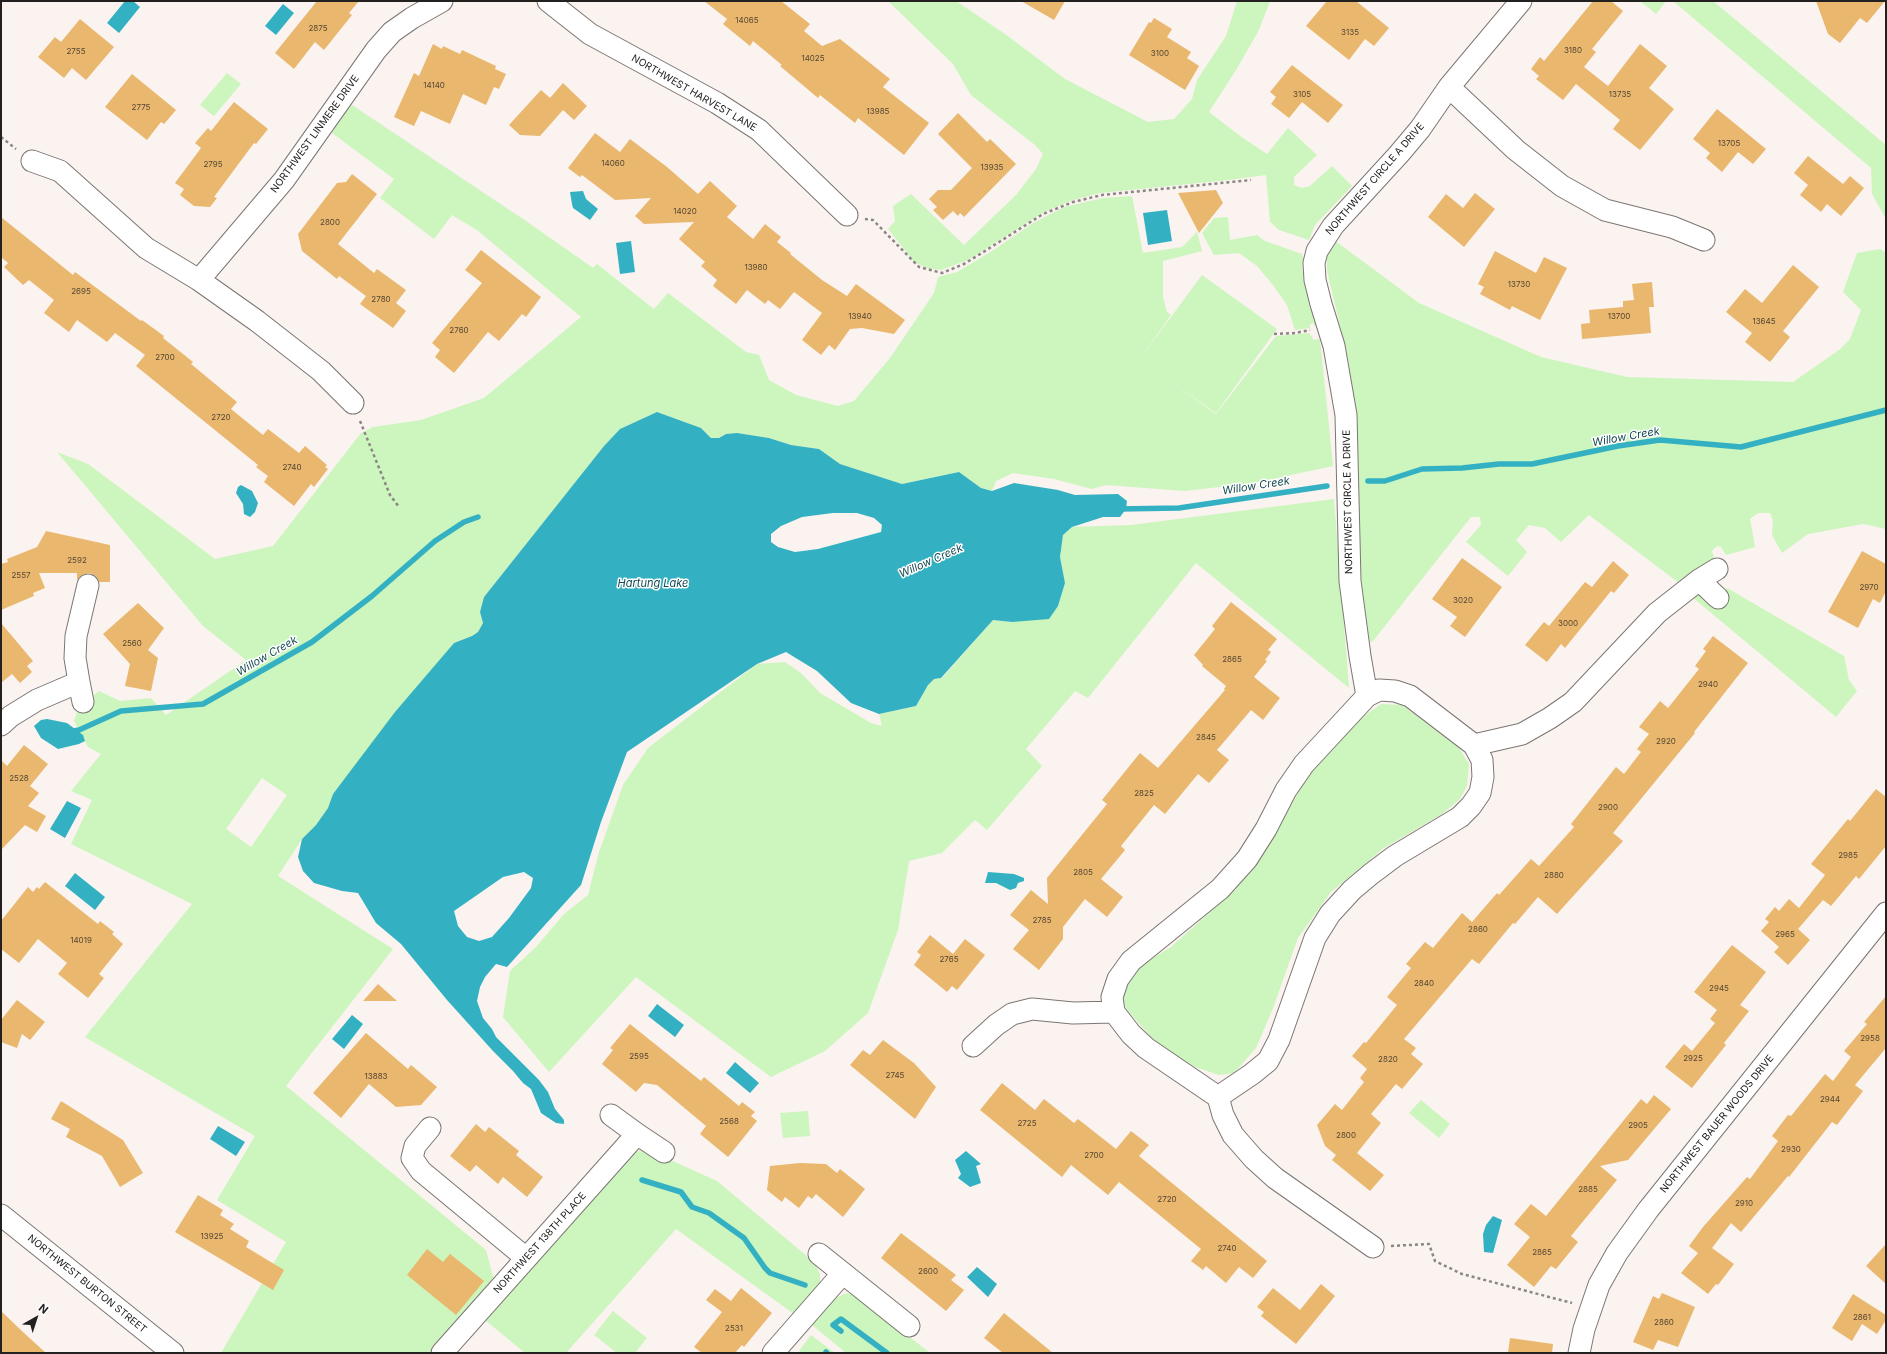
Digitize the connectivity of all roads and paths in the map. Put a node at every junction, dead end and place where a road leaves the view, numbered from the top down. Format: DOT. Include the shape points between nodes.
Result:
graph roads {
  1 [pos="442,1"];
  2 [pos="548,1"];
  3 [pos="1522,1"];
  4 [pos="1449,87"];
  5 [pos="32,161"];
  6 [pos="1251,180"];
  7 [pos="846,215"];
  8 [pos="1704,240"];
  9 [pos="199,280"];
  10 [pos="1328,326"];
  11 [pos="1274,334"];
  12 [pos="353,403"];
  13 [pos="399,507"];
  14 [pos="1717,568"];
  15 [pos="1699,580"];
  16 [pos="88,585"];
  17 [pos="1718,598"];
  18 [pos="79,682"];
  19 [pos="1368,696"];
  20 [pos="83,702"];
  21 [pos="1,725"];
  22 [pos="1474,745"];
  23 [pos="1886,913"];
  24 [pos="1114,1012"];
  25 [pos="972,1046"];
  26 [pos="1218,1097"];
  27 [pos="611,1115"];
  28 [pos="430,1128"];
  29 [pos="637,1134"];
  30 [pos="664,1152"];
  31 [pos="1,1216"];
  32 [pos="1373,1247"];
  33 [pos="820,1254"];
  34 [pos="526,1258"];
  35 [pos="843,1273"];
  36 [pos="1591,1307"];
  37 [pos="909,1326"];
  38 [pos="160,1349"];
  39 [pos="442,1353"];
  40 [pos="773,1353"];
  41 [pos="1579,1353"];
  1 -- 9 [label="street, NORTHWEST LINMERE DRIVE" via="392,32 376,50 284,180"];
  2 -- 7 [label="street, NORTHWEST HARVEST LANE" via="590,34 717,103 759,130"];
  3 -- 4 [label="street, NORTHWEST CIRCLE A DRIVE"];
  4 -- 8 [label="street" via="1516,150 1562,186 1605,210 1672,227"];
  4 -- 10 [label="street, NORTHWEST CIRCLE A DRIVE" via="1420,129 1333,226 1317,251 1314,263 1315,280"];
  5 -- 9 [label="street" via="60,171 146,248"];
  6 -- 7 [label="path" via="1102,195 1073,202 1043,214 985,252 942,273 919,267 873,220"];
  9 -- 12 [label="street" via="321,371"];
  10 -- 11 [label="path" via="1295,333"];
  10 -- 19 [label="street, NORTHWEST CIRCLE A DRIVE" via="1346,415 1350,581"];
  12 -- 13 [label="path" via="390,495"];
  14 -- 15 [label="street"];
  15 -- 17 [label="street"];
  15 -- 22 [label="street" via="1657,613 1573,702 1522,734"];
  16 -- 18 [label="street" via="76,636 75,658"];
  18 -- 20 [label="street"];
  18 -- 21 [label="street" via="37,700"];
  19 -- 22 [label="street" via="1379,690 1395,691 1410,696"];
  19 -- 24 [label="street" via="1304,764 1286,790 1266,830 1247,859 1201,906 1131,961 1118,979 1112,996"];
  22 -- 26 [label="street" via="1482,760 1483,777 1480,793 1471,806 1460,816 1370,874 1330,914 1315,938 1280,1040 1268,1061"];
  23 -- 36 [label="street, NORTHWEST BAUER WOODS DRIVE" via="1648,1210 1617,1253 1599,1285"];
  24 -- 25 [label="street" via="1032,1009 1012,1014"];
  24 -- 26 [label="street" via="1146,1048"];
  26 -- 32 [label="street" via="1233,1135 1254,1159 1275,1178"];
  27 -- 29 [label="street"];
  28 -- 34 [label="street" via="415,1146 412,1158 421,1171"];
  29 -- 30 [label="street"];
  29 -- 34 [label="street, NORTHWEST 138TH PLACE"];
  31 -- 38 [label="street, NORTHWEST BURTON STREET"];
  32 -- 36 [label="path" via="1429,1244 1435,1261 1462,1274"];
  33 -- 35 [label="street"];
  34 -- 39 [label="street, NORTHWEST 138TH PLACE"];
  35 -- 37 [label="street"];
  35 -- 40 [label="street"];
  36 -- 41 [label="street, NORTHWEST BAUER WOODS DRIVE"];
}
